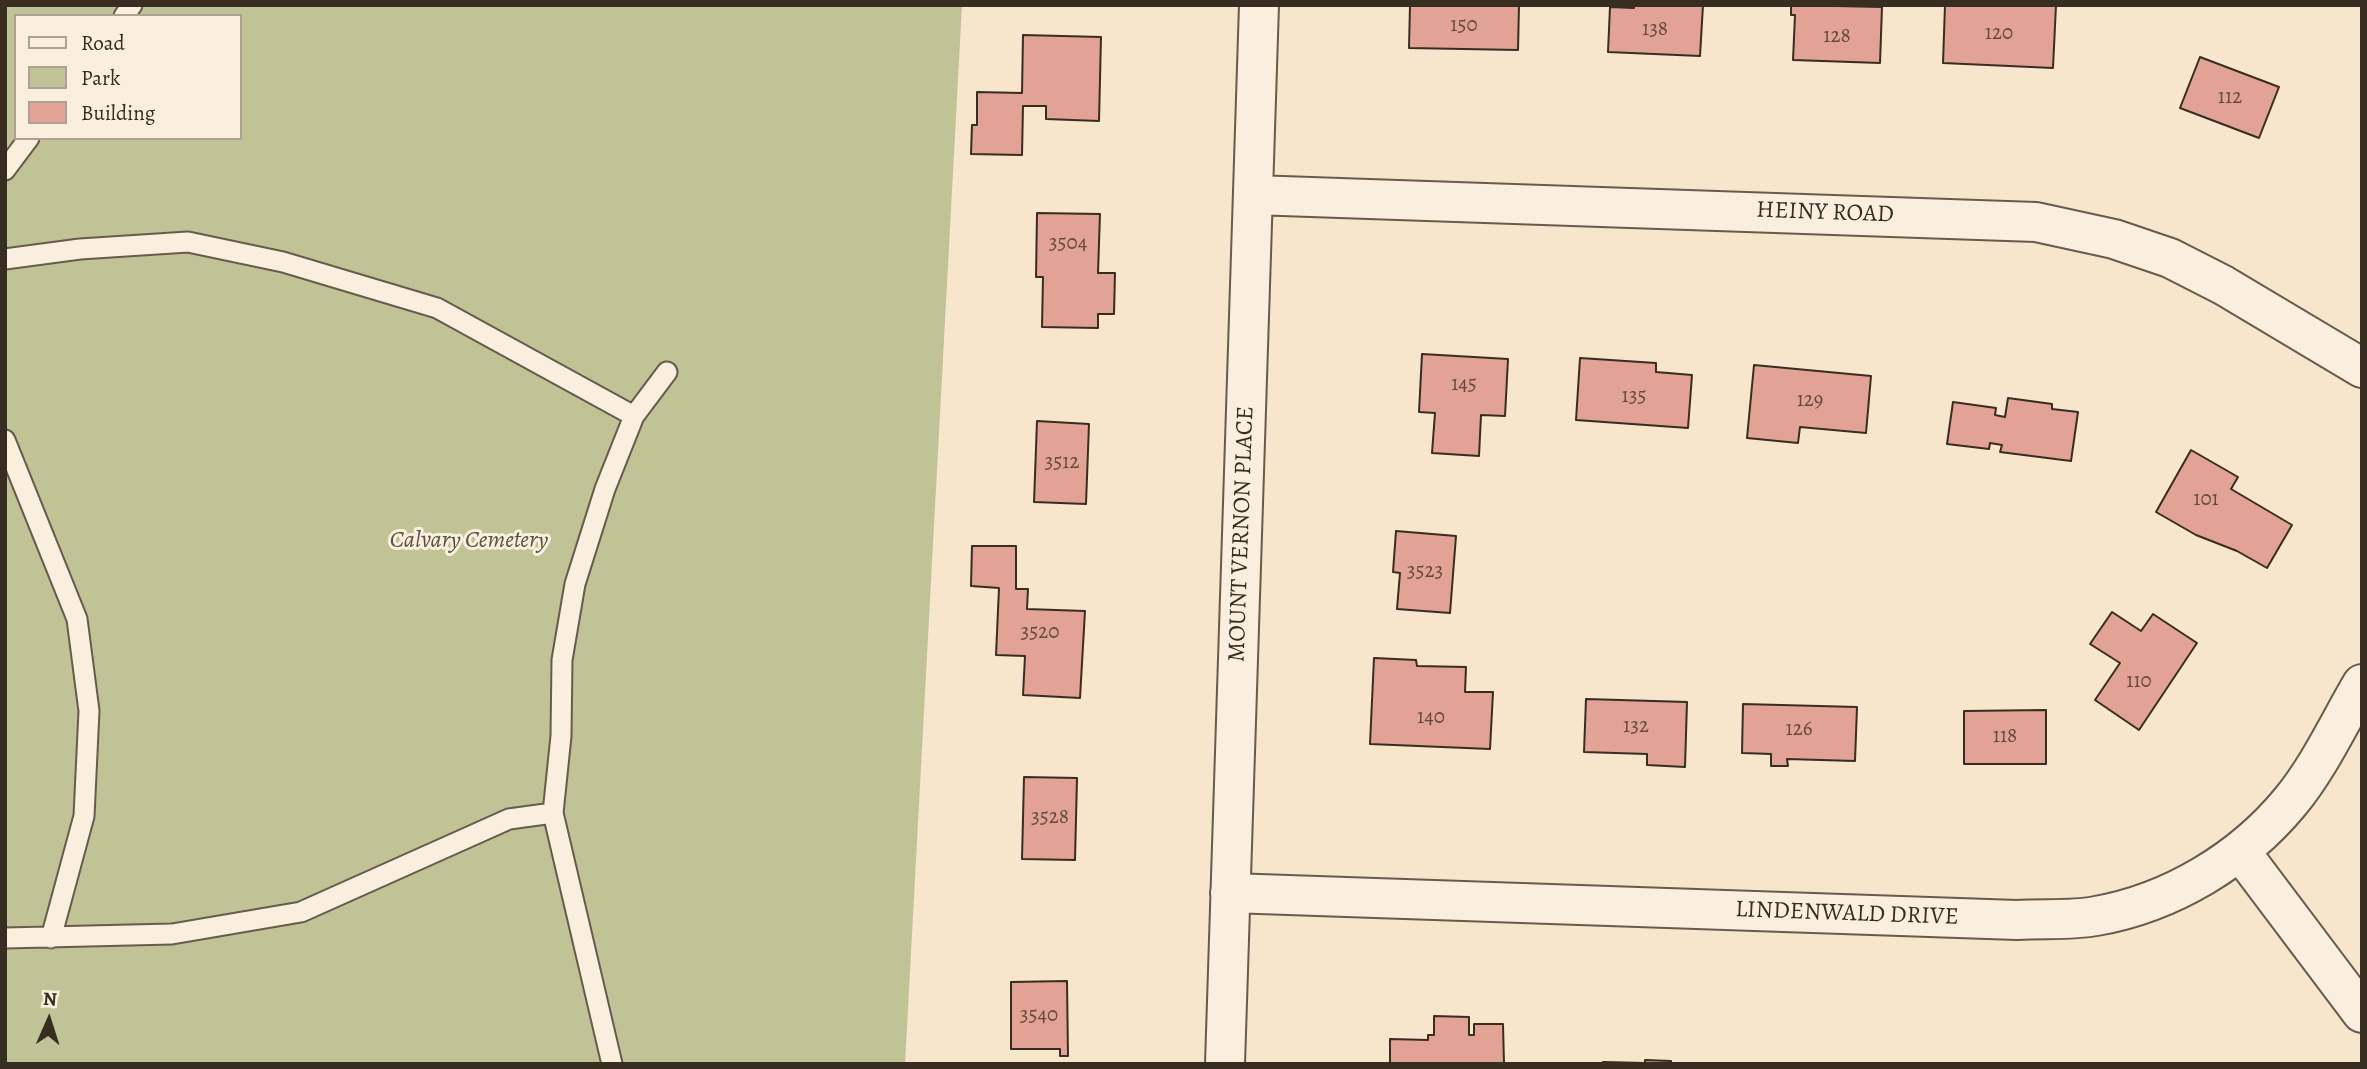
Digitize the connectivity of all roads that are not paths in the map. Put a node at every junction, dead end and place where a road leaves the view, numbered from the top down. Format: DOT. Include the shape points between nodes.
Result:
graph roads {
  1 [pos="1259,5"];
  2 [pos="28,140"];
  3 [pos="5,170"];
  4 [pos="1253,195"];
  5 [pos="5,259"];
  6 [pos="2362,368"];
  7 [pos="667,372"];
  8 [pos="634,416"];
  9 [pos="5,440"];
  10 [pos="2362,684"];
  11 [pos="553,813"];
  12 [pos="2240,851"];
  13 [pos="1230,893"];
  14 [pos="5,938"];
  15 [pos="51,938"];
  16 [pos="2362,1013"];
  17 [pos="612,1064"];
  18 [pos="1225,1064"];
  1 -- 4 [label="street, MOUNT VERNON PLACE"];
  2 -- 3 [label="lane"];
  4 -- 6 [label="street, HEINY ROAD" via="2036,222 2114,239 2170,258"];
  4 -- 13 [label="street, MOUNT VERNON PLACE"];
  5 -- 8 [label="lane" via="188,242 283,262 438,308"];
  7 -- 8 [label="lane"];
  8 -- 11 [label="lane" via="575,584 562,660"];
  9 -- 15 [label="lane" via="77,619 89,711 84,816"];
  10 -- 12 [label="street, LINDENWALD DRIVE" via="2292,800"];
  11 -- 15 [label="lane" via="509,819 301,912 172,934"];
  11 -- 17 [label="lane"];
  12 -- 13 [label="street, LINDENWALD DRIVE" via="2207,874 2135,906 2056,920"];
  12 -- 16 [label="street"];
  13 -- 18 [label="street, MOUNT VERNON PLACE"];
  14 -- 15 [label="lane"];
}
